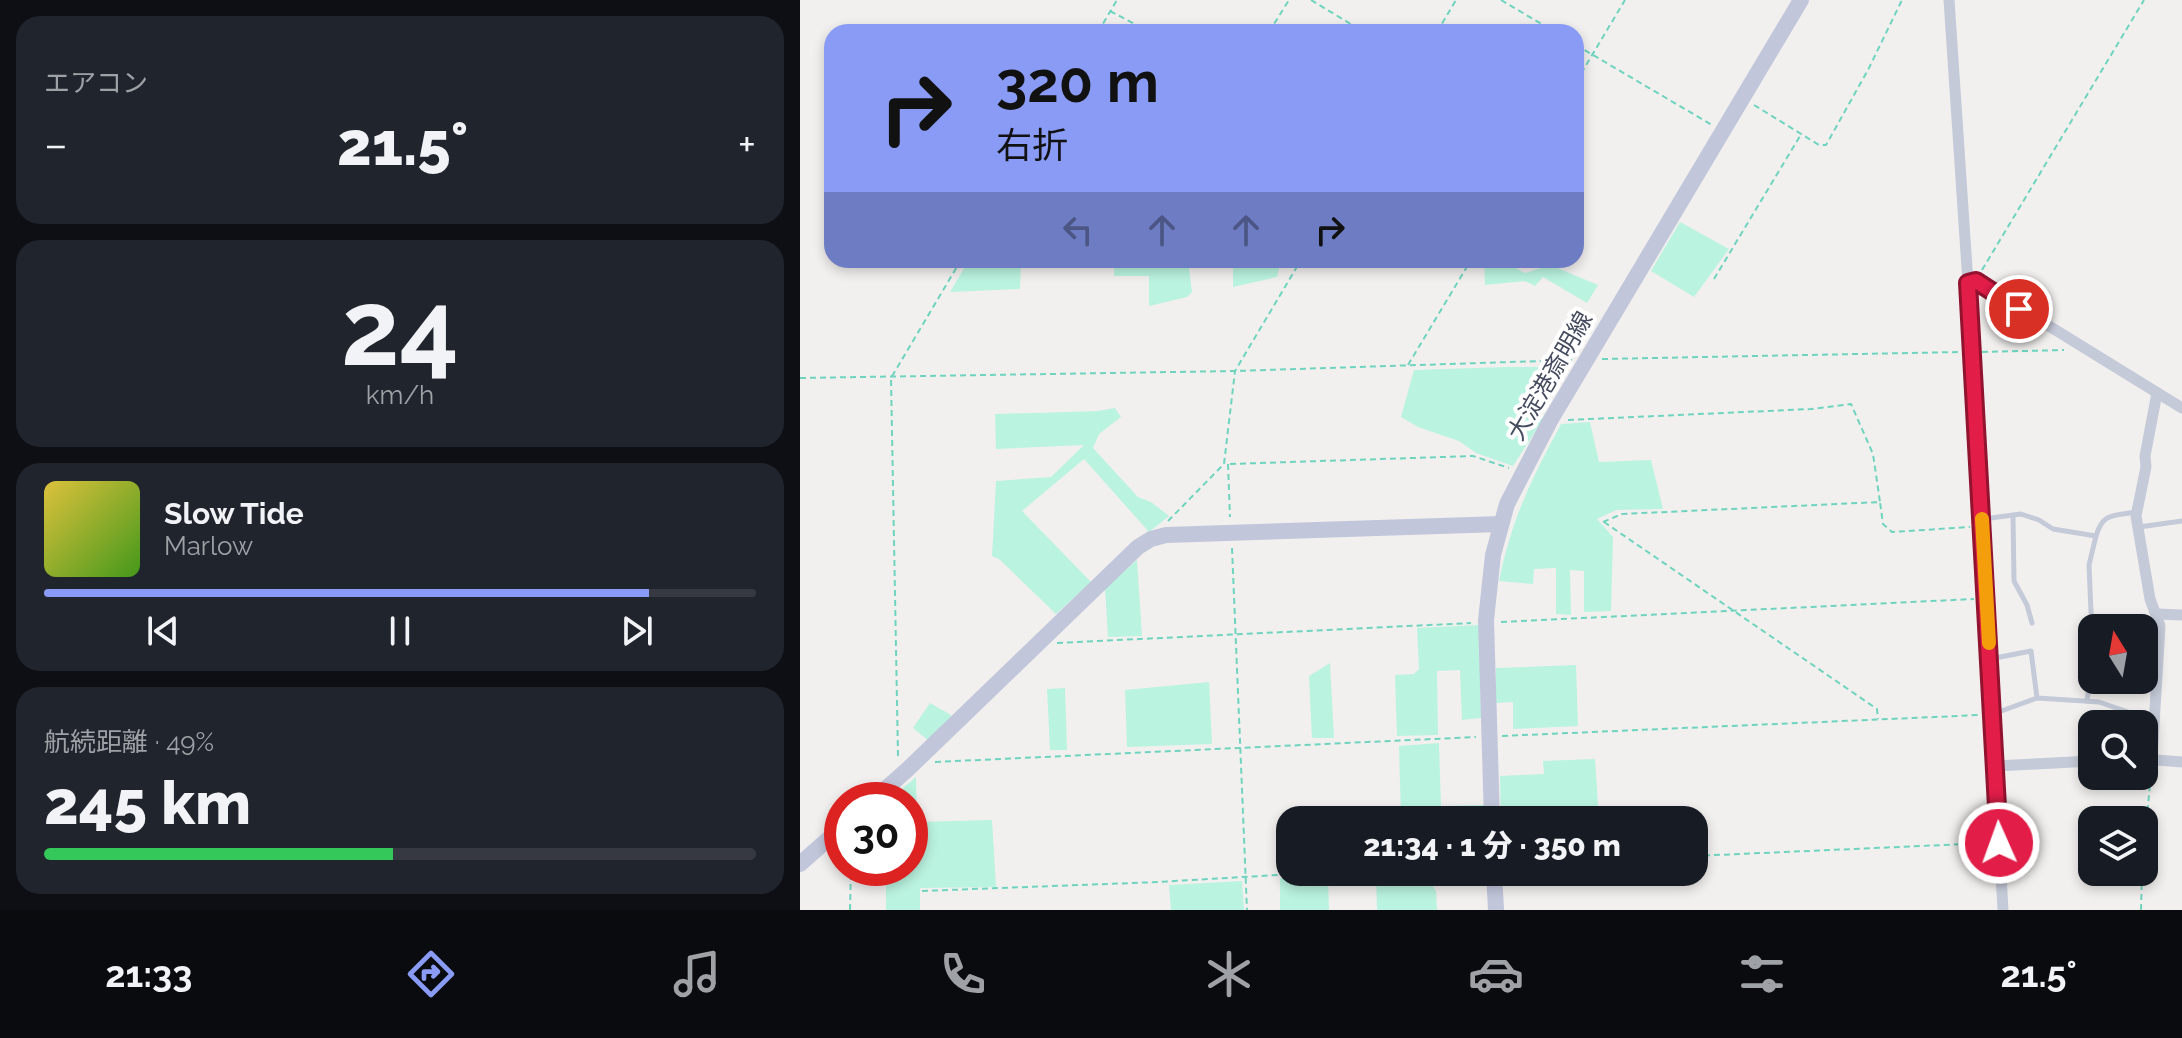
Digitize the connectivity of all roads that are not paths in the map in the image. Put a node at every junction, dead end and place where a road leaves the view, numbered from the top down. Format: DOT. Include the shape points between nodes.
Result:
graph roads {
  1 [pos="1801,0"];
  2 [pos="1949,0"];
  3 [pos="1972,282"];
  4 [pos="2157,393"];
  5 [pos="2182,408"];
  6 [pos="2137,512"];
  7 [pos="2013,516"];
  8 [pos="2182,521"];
  9 [pos="1982,523"];
  10 [pos="1501,524"];
  11 [pos="2137,527"];
  12 [pos="2096,536"];
  13 [pos="2091,614"];
  14 [pos="2158,614"];
  15 [pos="2182,615"];
  16 [pos="2032,623"];
  17 [pos="2158,644"];
  18 [pos="1990,659"];
  19 [pos="2088,694"];
  20 [pos="2037,698"];
  21 [pos="2087,701"];
  22 [pos="2122,710"];
  23 [pos="1993,714"];
  24 [pos="2158,759"];
  25 [pos="2078,762"];
  26 [pos="2182,762"];
  27 [pos="1996,766"];
  28 [pos="894,782"];
  29 [pos="1491,806"];
  30 [pos="824,843"];
  31 [pos="800,864"];
  32 [pos="1495,886"];
  33 [pos="1496,910"];
  34 [pos="2003,910"];
  1 -- 10 [label="main road, 大淀港斎明線" via="1550,421"];
  2 -- 3 [label="street"];
  3 -- 4 [label="street"];
  3 -- 9 [label="street"];
  4 -- 5 [label="street"];
  4 -- 6 [label="street"];
  6 -- 11 [label="street"];
  6 -- 12 [label="lane" via="2107,517"];
  7 -- 9 [label="lane"];
  7 -- 12 [label="lane"];
  7 -- 16 [label="lane" via="2014,581"];
  8 -- 11 [label="lane"];
  9 -- 18 [label="street"];
  10 -- 28 [label="main road" via="1151,539"];
  10 -- 29 [label="main road, 大淀港斎明線" via="1486,622"];
  11 -- 14 [label="street" via="2150,599"];
  12 -- 13 [label="lane" via="2089,565"];
  14 -- 15 [label="street"];
  14 -- 17 [label="street"];
  18 -- 20 [label="lane" via="2031,651"];
  18 -- 23 [label="street"];
  19 -- 21 [label="lane"];
  20 -- 21 [label="lane"];
  20 -- 23 [label="lane"];
  21 -- 22 [label="lane"];
  23 -- 27 [label="street"];
  24 -- 26 [label="street"];
  25 -- 27 [label="street"];
  27 -- 34 [label="street"];
  30 -- 31 [label="main road"];
  32 -- 33 [label="main road"];
}
